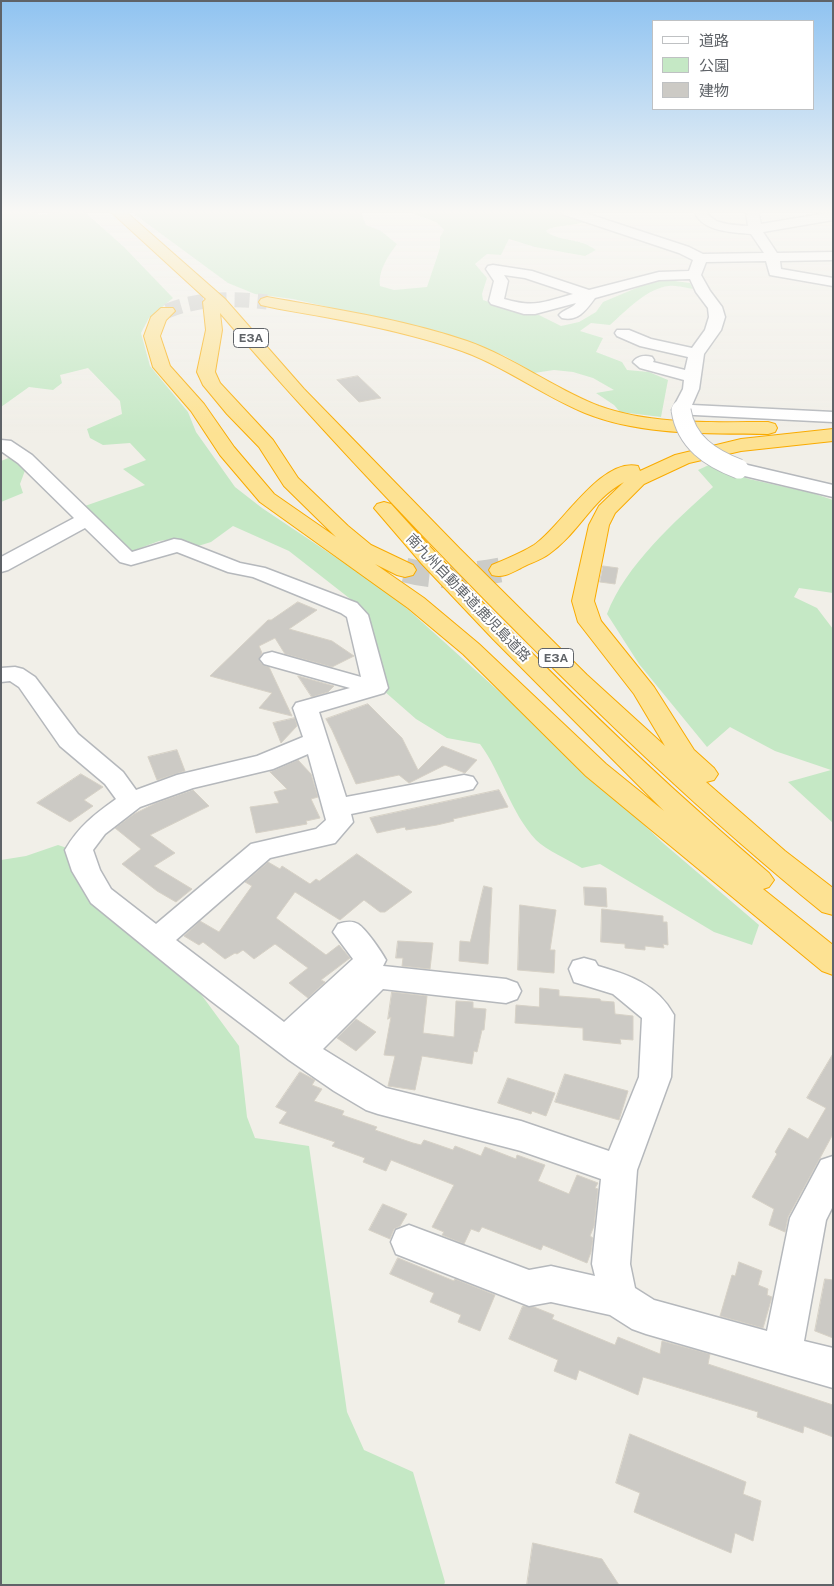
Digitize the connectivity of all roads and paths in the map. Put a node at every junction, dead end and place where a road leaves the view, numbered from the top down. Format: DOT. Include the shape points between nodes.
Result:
graph roads {
  1 [pos="201,285"];
  2 [pos="219,285"];
  3 [pos="500,285"];
  4 [pos="560,285"];
  5 [pos="627,285"];
  6 [pos="700,285"];
  7 [pos="589,295"];
  8 [pos="211,302"];
  9 [pos="267,302"];
  10 [pos="167,311"];
  11 [pos="567,315"];
  12 [pos="623,333"];
  13 [pos="696,354"];
  14 [pos="646,360"];
  15 [pos="693,376"];
  16 [pos="560,394"];
  17 [pos="681,410"];
  18 [pos="833,417"];
  19 [pos="833,429"];
  20 [pos="833,435"];
  21 [pos="1,446"];
  22 [pos="833,491"];
  23 [pos="86,519"];
  24 [pos="1,566"];
  25 [pos="405,570"];
  26 [pos="500,570"];
  27 [pos="272,659"];
  28 [pos="1,674"];
  29 [pos="376,688"];
  30 [pos="317,740"];
  31 [pos="464,783"];
  32 [pos="131,801"];
  33 [pos="335,808"];
  34 [pos="833,892"];
  35 [pos="833,904"];
  36 [pos="348,932"];
  37 [pos="156,941"];
  38 [pos="833,943"];
  39 [pos="833,963"];
  40 [pos="584,969"];
  41 [pos="506,991"];
  42 [pos="292,1046"];
  43 [pos="619,1170"];
  44 [pos="833,1171"];
  45 [pos="409,1242"];
  46 [pos="618,1298"];
  47 [pos="782,1355"];
  48 [pos="833,1368"];
  1 -- 8 [label="highway, 南九州自動車道;鹿児島道路 / E3A"];
  1 -- 35 [label="highway, 南九州自動車道;鹿児島道路 / E3A" via="298,393 578,680 775,858"];
  2 -- 16 [label="highway" via="243,302 279,317 377,335 490,364"];
  3 -- 7 [label="street" via="496,301 500,304 535,309"];
  4 -- 7 [label="street"];
  5 -- 7 [label="street"];
  6 -- 13 [label="street" via="715,307 717,317 713,330"];
  7 -- 11 [label="street" via="578,311"];
  8 -- 25 [label="highway" via="214,330 206,372 212,385 266,444 291,482 341,530 363,550"];
  8 -- 38 [label="highway, 南九州自動車道;鹿児島道路 / E3A" via="244,353 445,576 633,766"];
  9 -- 16 [label="highway" via="423,334 487,355"];
  10 -- 39 [label="highway" via="159,318 152,336 162,367 267,498 416,603 596,770"];
  12 -- 13 [label="street" via="646,343"];
  13 -- 15 [label="street"];
  14 -- 15 [label="street" via="641,362"];
  15 -- 17 [label="street"];
  16 -- 19 [label="highway" via="573,403 597,411 648,422"];
  17 -- 18 [label="street"];
  17 -- 22 [label="street, bridge" via="681,420 689,435 722,463"];
  20 -- 26 [label="highway" via="769,436 696,446 646,462 610,481 591,496 542,549"];
  20 -- 34 [label="highway" via="741,445 682,459 636,480 606,510 599,525 583,601 590,622 644,692 684,756"];
  21 -- 23 [label="street" via="24,459"];
  23 -- 24 [label="street"];
  23 -- 29 [label="street" via="131,559 174,545 181,546 349,608 357,614 360,622"];
  27 -- 29 [label="street"];
  28 -- 32 [label="street" via="15,674 27,682 69,740 114,778"];
  29 -- 30 [label="street" via="306,708"];
  30 -- 32 [label="street" via="264,763 186,781"];
  30 -- 33 [label="street"];
  31 -- 33 [label="street"];
  32 -- 37 [label="street" via="95,828 79,850 86,870 102,896"];
  33 -- 37 [label="street" via="340,822 325,836 261,851"];
  36 -- 42 [label="street" via="371,960"];
  37 -- 42 [label="street"];
  40 -- 43 [label="street" via="585,974 624,985 658,1015 655,1077"];
  41 -- 42 [label="street" via="376,977"];
  42 -- 43 [label="street" via="378,1100 521,1136"];
  43 -- 46 [label="street" via="611,1264"];
  44 -- 47 [label="street" via="808,1218"];
  45 -- 46 [label="street" via="529,1288 551,1284"];
  46 -- 47 [label="street" via="646,1316"];
  47 -- 48 [label="street"];
}
